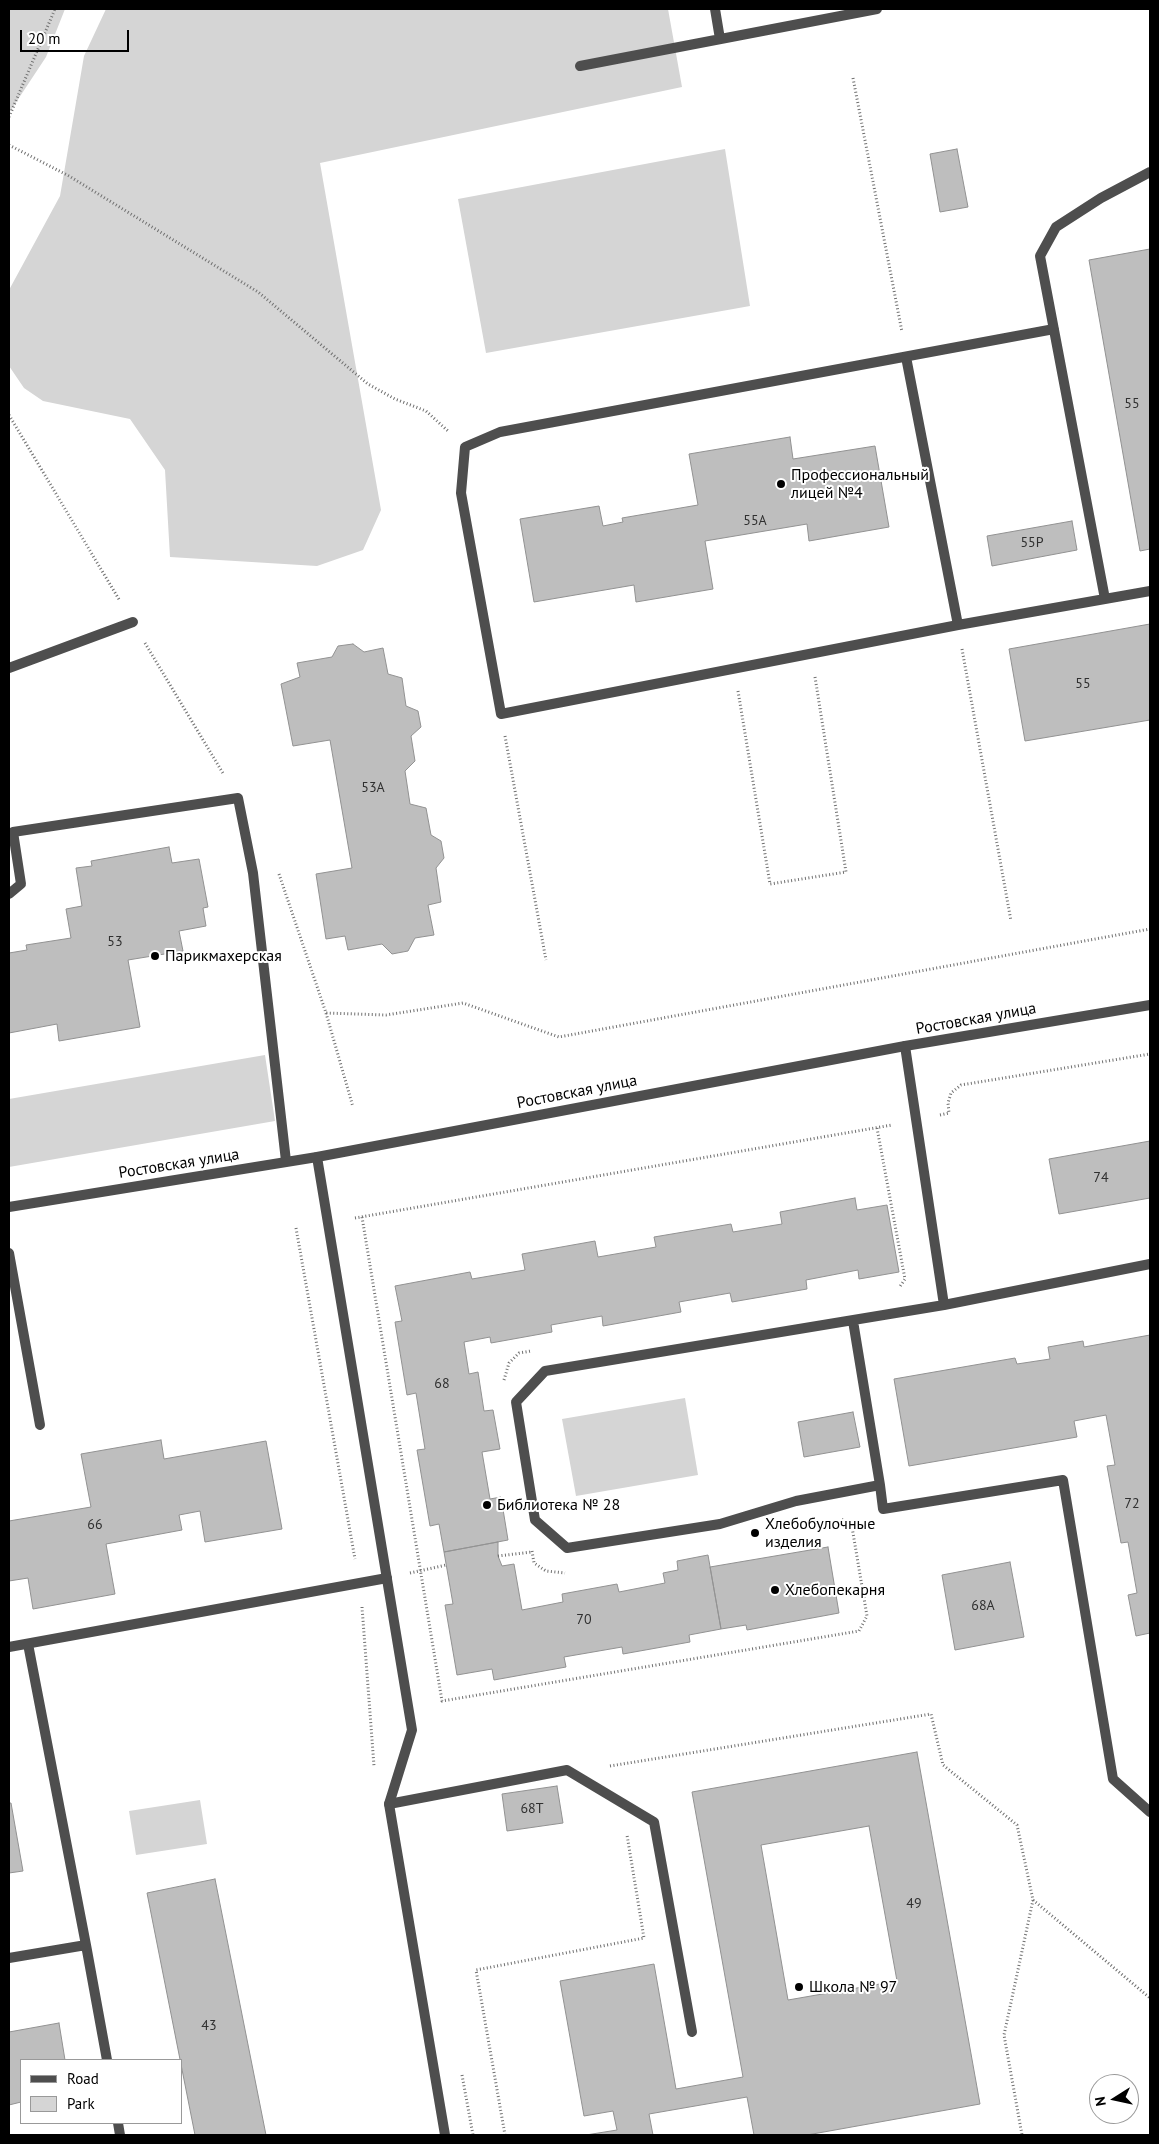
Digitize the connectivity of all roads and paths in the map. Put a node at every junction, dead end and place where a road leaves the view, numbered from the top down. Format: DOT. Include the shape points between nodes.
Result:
graph roads {
  1 [pos="55,9"];
  2 [pos="715,9"];
  3 [pos="877,9"];
  4 [pos="720,39"];
  5 [pos="580,66"];
  6 [pos="853,78"];
  7 [pos="9,117"];
  8 [pos="9,145"];
  9 [pos="1150,172"];
  10 [pos="1054,329"];
  11 [pos="906,358"];
  12 [pos="465,447"];
  13 [pos="1150,591"];
  14 [pos="1105,599"];
  15 [pos="133,622"];
  16 [pos="958,625"];
  17 [pos="811,654"];
  18 [pos="9,668"];
  19 [pos="734,668"];
  20 [pos="501,714"];
  21 [pos="9,894"];
  22 [pos="1011,921"];
  23 [pos="1150,929"];
  24 [pos="546,960"];
  25 [pos="1150,1005"];
  26 [pos="326,1013"];
  27 [pos="559,1037"];
  28 [pos="905,1046"];
  29 [pos="1150,1054"];
  30 [pos="353,1107"];
  31 [pos="916,1120"];
  32 [pos="877,1128"];
  33 [pos="317,1158"];
  34 [pos="286,1161"];
  35 [pos="9,1207"];
  36 [pos="362,1217"];
  37 [pos="355,1218"];
  38 [pos="9,1252"];
  39 [pos="1150,1264"];
  40 [pos="898,1289"];
  41 [pos="944,1305"];
  42 [pos="853,1321"];
  43 [pos="539,1350"];
  44 [pos="504,1389"];
  45 [pos="40,1425"];
  46 [pos="880,1485"];
  47 [pos="839,1517"];
  48 [pos="530,1546"];
  49 [pos="446,1565"];
  50 [pos="420,1570"];
  51 [pos="568,1572"];
  52 [pos="387,1578"];
  53 [pos="28,1644"];
  54 [pos="9,1647"];
  55 [pos="622,1803"];
  56 [pos="389,1804"];
  57 [pos="1150,1812"];
  58 [pos="1032,1900"];
  59 [pos="86,1945"];
  60 [pos="9,1958"];
  61 [pos="1150,1998"];
  62 [pos="692,2032"];
  63 [pos="106,2059"];
  64 [pos="445,2135"];
  65 [pos="506,2135"];
  66 [pos="1022,2135"];
  1 -- 7 [label="path"];
  2 -- 4 [label="street"];
  3 -- 4 [label="street"];
  4 -- 5 [label="street"];
  6 -- 11 [label="path"];
  8 -- 12 [label="path" via="69,176 258,292 368,384 426,411"];
  9 -- 10 [label="street" via="1056,227 1040,256"];
  10 -- 11 [label="street"];
  10 -- 14 [label="street"];
  11 -- 12 [label="street" via="500,432"];
  11 -- 16 [label="street"];
  12 -- 20 [label="street" via="461,492"];
  13 -- 14 [label="street"];
  14 -- 16 [label="street"];
  15 -- 18 [label="street"];
  16 -- 17 [label="street"];
  16 -- 22 [label="path"];
  17 -- 19 [label="street"];
  17 -- 19 [label="path" via="846,872 770,884"];
  19 -- 20 [label="street"];
  20 -- 24 [label="path"];
  21 -- 34 [label="street" via="21,884 14,832 238,798 253,873"];
  23 -- 27 [label="path"];
  25 -- 28 [label="street, Ростовская улица"];
  26 -- 30 [label="path"];
  28 -- 31 [label="street"];
  28 -- 33 [label="street, Ростовская улица"];
  29 -- 31 [label="path" via="960,1085 952,1092 949,1113"];
  31 -- 32 [label="path"];
  31 -- 41 [label="street"];
  32 -- 36 [label="path"];
  32 -- 40 [label="path" via="905,1279"];
  33 -- 34 [label="street, Ростовская улица"];
  33 -- 52 [label="street"];
  34 -- 35 [label="street, Ростовская улица"];
  36 -- 37 [label="path"];
  36 -- 50 [label="path"];
  38 -- 45 [label="street"];
  39 -- 41 [label="street"];
  41 -- 42 [label="street"];
  42 -- 46 [label="street"];
  42 -- 46 [label="street" via="545,1371 516,1402 535,1520 567,1548 720,1524 796,1501"];
  43 -- 44 [label="path" via="520,1353 509,1363"];
  46 -- 57 [label="street" via="883,1509 1063,1480 1113,1779"];
  47 -- 50 [label="path" via="852,1526 867,1616 859,1630 442,1701"];
  48 -- 51 [label="path" via="534,1563 546,1571"];
  49 -- 50 [label="path"];
  50 -- 52 [label="path"];
  52 -- 53 [label="street"];
  52 -- 56 [label="street" via="412,1730"];
  53 -- 54 [label="street"];
  53 -- 59 [label="street"];
  55 -- 56 [label="street" via="567,1770"];
  55 -- 58 [label="path" via="615,1766 930,1714 943,1764 1018,1825"];
  55 -- 62 [label="street" via="654,1822"];
  55 -- 65 [label="path" via="644,1938 476,1970"];
  56 -- 64 [label="street"];
  58 -- 61 [label="path"];
  58 -- 66 [label="path" via="1004,2035"];
  59 -- 60 [label="street"];
  59 -- 63 [label="street"];
}
